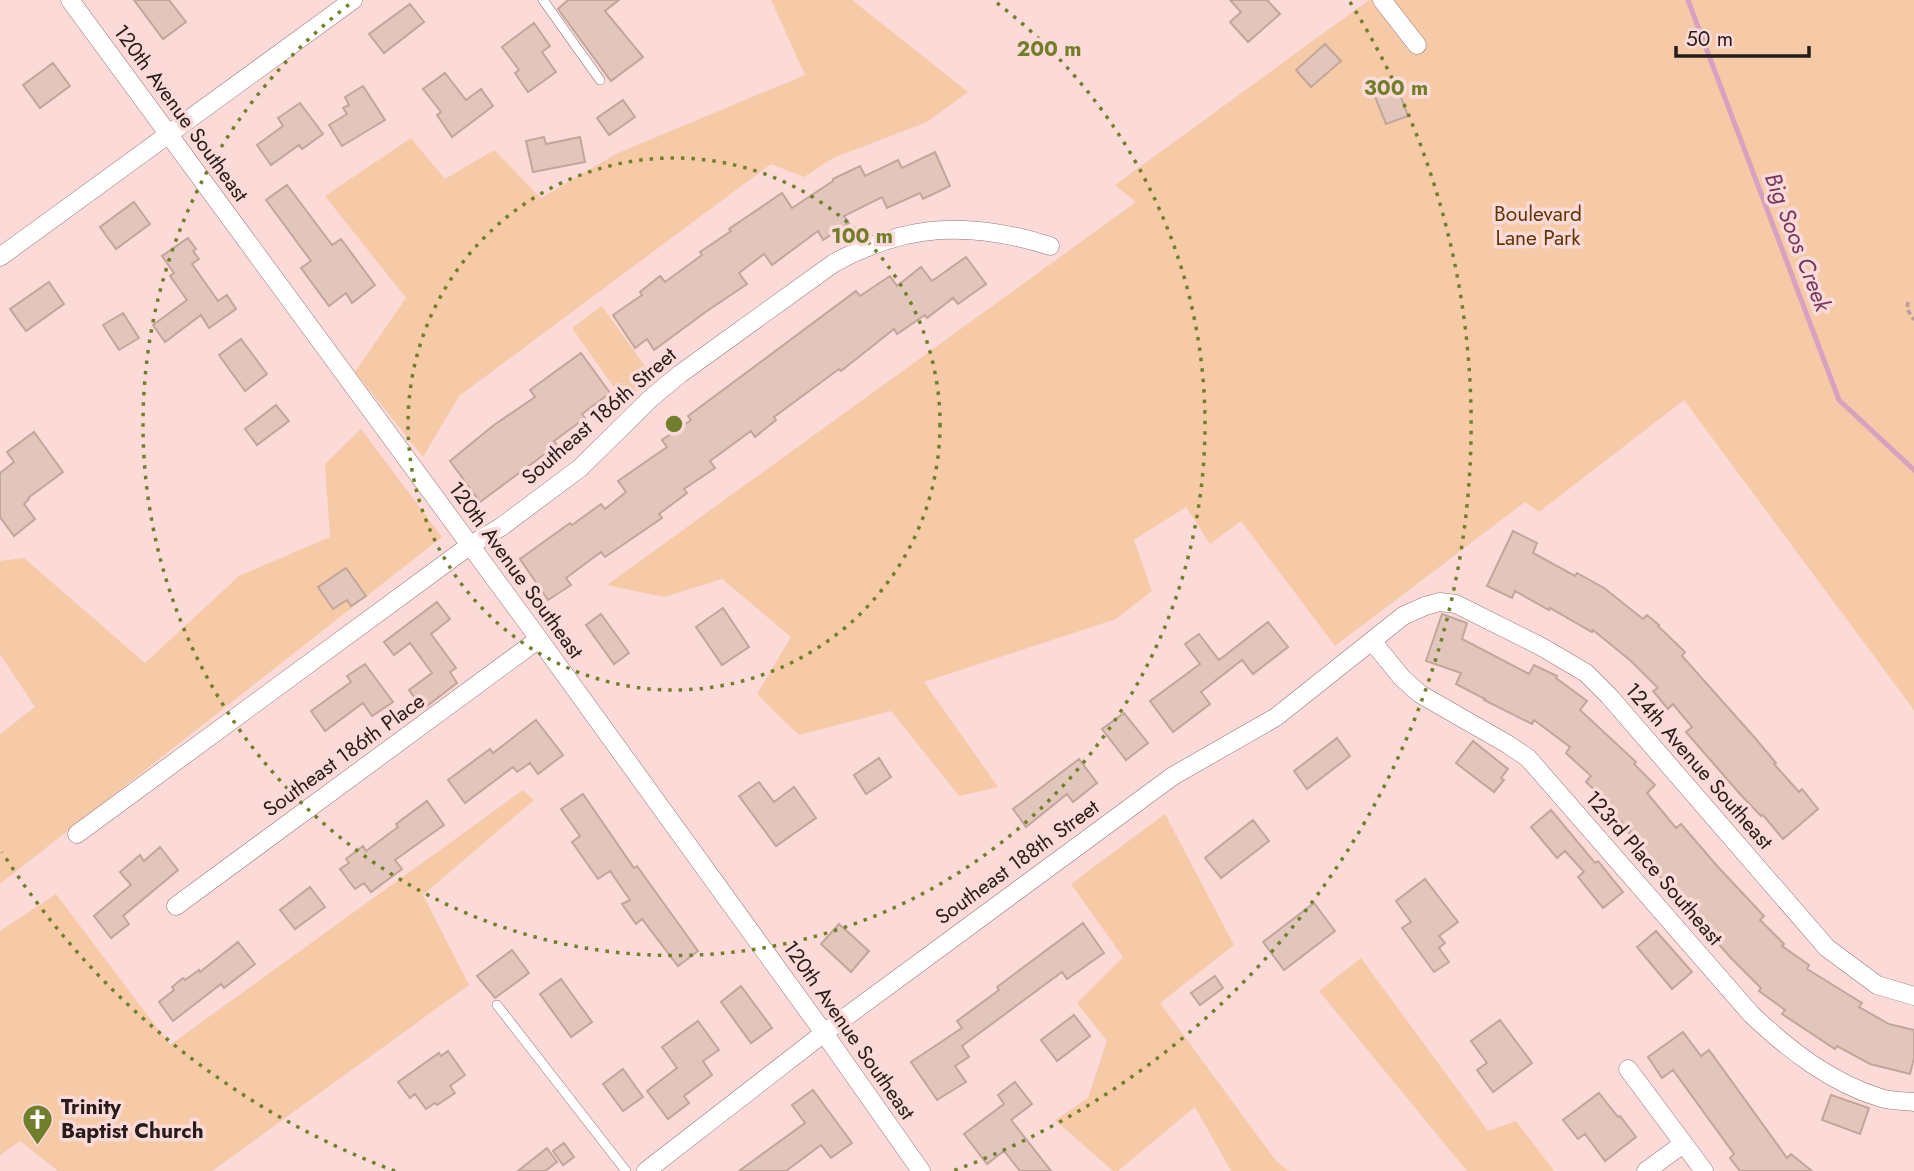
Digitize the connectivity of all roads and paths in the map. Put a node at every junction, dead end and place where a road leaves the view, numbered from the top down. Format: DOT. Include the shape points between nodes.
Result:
graph roads {
  1 [pos="70,0"];
  2 [pos="353,0"];
  3 [pos="543,0"];
  4 [pos="1382,0"];
  5 [pos="1417,45"];
  6 [pos="600,80"];
  7 [pos="169,135"];
  8 [pos="1050,246"];
  9 [pos="0,257"];
  10 [pos="1908,302"];
  11 [pos="1914,320"];
  12 [pos="469,546"];
  13 [pos="1425,606"];
  14 [pos="539,639"];
  15 [pos="1372,640"];
  16 [pos="77,834"];
  17 [pos="176,906"];
  18 [pos="1914,996"];
  19 [pos="497,1005"];
  20 [pos="824,1032"];
  21 [pos="1628,1069"];
  22 [pos="1914,1102"];
  23 [pos="1683,1144"];
  24 [pos="626,1171"];
  25 [pos="646,1171"];
  26 [pos="921,1171"];
  27 [pos="1646,1171"];
  28 [pos="1704,1171"];
  1 -- 7 [label="street, 120th Avenue Southeast"];
  2 -- 7 [label="street"];
  3 -- 6 [label="lane"];
  4 -- 5 [label="street"];
  7 -- 9 [label="street"];
  7 -- 12 [label="street, 120th Avenue Southeast"];
  8 -- 12 [label="street, Southeast 186th Street" via="978,230 925,231 861,249 834,263 680,374 580,468"];
  10 -- 11 [label="path"];
  12 -- 14 [label="street, 120th Avenue Southeast"];
  12 -- 16 [label="street, Southeast 186th Street"];
  13 -- 15 [label="street, Southeast 188th Street"];
  13 -- 18 [label="street, 124th Avenue Southeast" via="1456,604 1586,673 1827,948 1877,985"];
  14 -- 17 [label="street, Southeast 186th Place"];
  14 -- 20 [label="street, 120th Avenue Southeast"];
  15 -- 20 [label="street, Southeast 188th Street" via="1276,717 1173,776"];
  15 -- 22 [label="street, 123rd Place Southeast" via="1420,694 1528,758 1751,1014 1780,1041 1842,1083 1883,1098"];
  19 -- 24 [label="lane"];
  20 -- 25 [label="street, Southeast 188th Street"];
  20 -- 26 [label="street, 120th Avenue Southeast"];
  21 -- 23 [label="street"];
  23 -- 27 [label="street"];
  23 -- 28 [label="street"];
}
